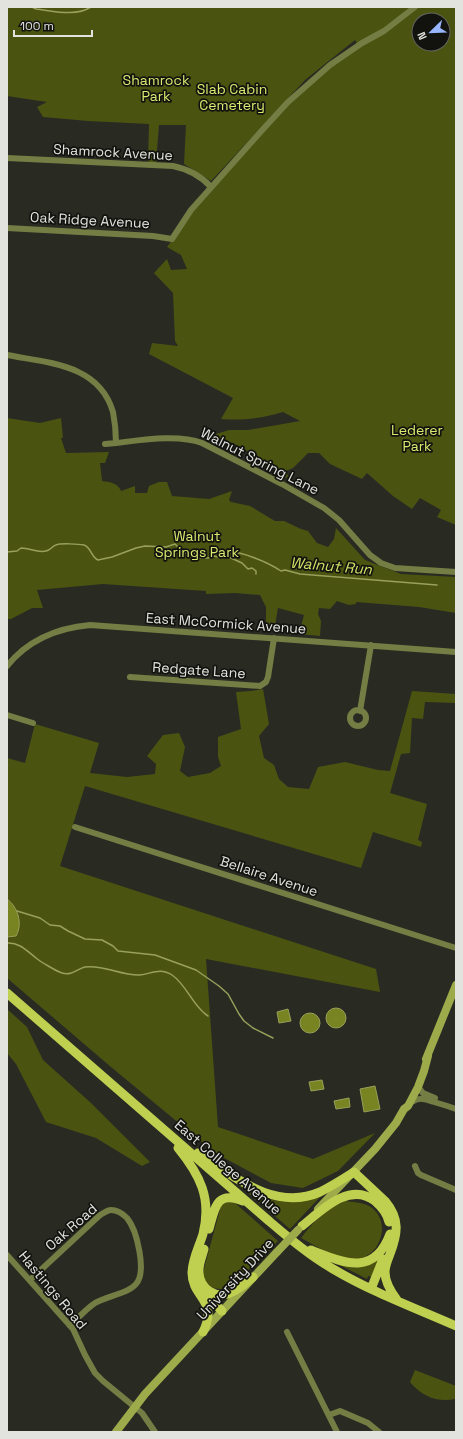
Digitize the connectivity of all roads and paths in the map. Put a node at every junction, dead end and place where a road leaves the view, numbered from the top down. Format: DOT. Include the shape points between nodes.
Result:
graph roads {
  1 [pos="415,7"];
  2 [pos="7,158"];
  3 [pos="211,186"];
  4 [pos="7,228"];
  5 [pos="7,355"];
  6 [pos="116,443"];
  7 [pos="105,444"];
  8 [pos="456,572"];
  9 [pos="274,638"];
  10 [pos="371,645"];
  11 [pos="456,652"];
  12 [pos="7,666"];
  13 [pos="130,677"];
  14 [pos="360,711"];
  15 [pos="7,715"];
  16 [pos="33,724"];
  17 [pos="75,827"];
  18 [pos="456,948"];
  19 [pos="456,985"];
  20 [pos="7,993"];
  21 [pos="428,1056"];
  22 [pos="418,1086"];
  23 [pos="441,1103"];
  24 [pos="407,1106"];
  25 [pos="456,1109"];
  26 [pos="162,1128"];
  27 [pos="173,1138"];
  28 [pos="415,1166"];
  29 [pos="354,1172"];
  30 [pos="456,1190"];
  31 [pos="249,1204"];
  32 [pos="300,1228"];
  33 [pos="390,1234"];
  34 [pos="296,1243"];
  35 [pos="7,1255"];
  36 [pos="253,1277"];
  37 [pos="30,1280"];
  38 [pos="198,1289"];
  39 [pos="371,1289"];
  40 [pos="397,1300"];
  41 [pos="222,1311"];
  42 [pos="70,1326"];
  43 [pos="456,1326"];
  44 [pos="203,1332"];
  45 [pos="287,1332"];
  46 [pos="135,1407"];
  47 [pos="329,1415"];
  48 [pos="116,1432"];
  49 [pos="155,1432"];
  50 [pos="337,1432"];
  51 [pos="379,1432"];
  1 -- 3 [label="street" via="384,31 341,57 310,82"];
  2 -- 3 [label="street, Shamrock Avenue" via="173,166 193,172"];
  3 -- 4 [label="street, Oak Ridge Avenue" via="172,239"];
  5 -- 6 [label="street" via="68,367 90,379 100,388 110,406"];
  6 -- 7 [label="street, Walnut Spring Lane"];
  6 -- 8 [label="street, Walnut Spring Lane" via="178,438 202,443 320,504 381,563 399,568"];
  9 -- 10 [label="street, East McCormick Avenue"];
  9 -- 12 [label="street, East McCormick Avenue" via="99,625 78,626 42,637 24,648"];
  9 -- 13 [label="street, Redgate Lane" via="268,677 266,682 257,686"];
  10 -- 11 [label="street, East McCormick Avenue"];
  10 -- 14 [label="street"];
  15 -- 16 [label="street"];
  17 -- 18 [label="street, Bellaire Avenue"];
  19 -- 21 [label="main road, University Drive"];
  20 -- 26 [label="main road, East College Avenue"];
  21 -- 22 [label="main road, University Drive"];
  21 -- 24 [label="main road, University Drive" via="404,1104"];
  22 -- 23 [label="street" via="422,1093"];
  22 -- 24 [label="main road, University Drive"];
  23 -- 24 [label="street" via="421,1098"];
  23 -- 25 [label="street"];
  24 -- 29 [label="main road, University Drive" via="388,1133"];
  26 -- 27 [label="main road, East College Avenue"];
  26 -- 38 [label="main road" via="192,1165 206,1201 205,1221 192,1272"];
  27 -- 29 [label="main road" via="263,1193 274,1196 297,1198 318,1192"];
  27 -- 31 [label="main road, East College Avenue"];
  28 -- 30 [label="street" via="421,1175"];
  29 -- 32 [label="main road, University Drive"];
  29 -- 40 [label="main road" via="389,1206 394,1216 396,1240 385,1272 388,1287"];
  31 -- 34 [label="main road, East College Avenue"];
  31 -- 36 [label="main road" via="229,1197 218,1202 199,1272 204,1287 213,1294 220,1295 237,1290"];
  32 -- 33 [label="main road" via="336,1200 357,1195 372,1199 383,1208"];
  32 -- 36 [label="main road, University Drive, bridge"];
  33 -- 34 [label="main road" via="385,1247 378,1255 357,1264 331,1258"];
  33 -- 39 [label="main road" via="388,1247"];
  34 -- 39 [label="main road, East College Avenue" via="332,1268"];
  35 -- 37 [label="street, Hastings Road"];
  36 -- 41 [label="main road, University Drive"];
  37 -- 42 [label="street, Hastings Road"];
  37 -- 42 [label="street, Oak Road" via="100,1214 111,1210 117,1211 128,1219 132,1225 141,1261 141,1276 138,1282 131,1288 95,1304"];
  38 -- 41 [label="main road"];
  38 -- 44 [label="main road" via="208,1310 208,1320"];
  39 -- 40 [label="main road, East College Avenue"];
  40 -- 43 [label="main road, East College Avenue"];
  41 -- 44 [label="main road, University Drive"];
  42 -- 46 [label="street, Hastings Road" via="95,1373"];
  44 -- 46 [label="main road, University Drive"];
  45 -- 47 [label="street"];
  46 -- 48 [label="main road, University Drive"];
  46 -- 49 [label="street, Hastings Road" via="144,1415"];
  47 -- 50 [label="street"];
  47 -- 51 [label="street" via="340,1411 368,1423"];
}
